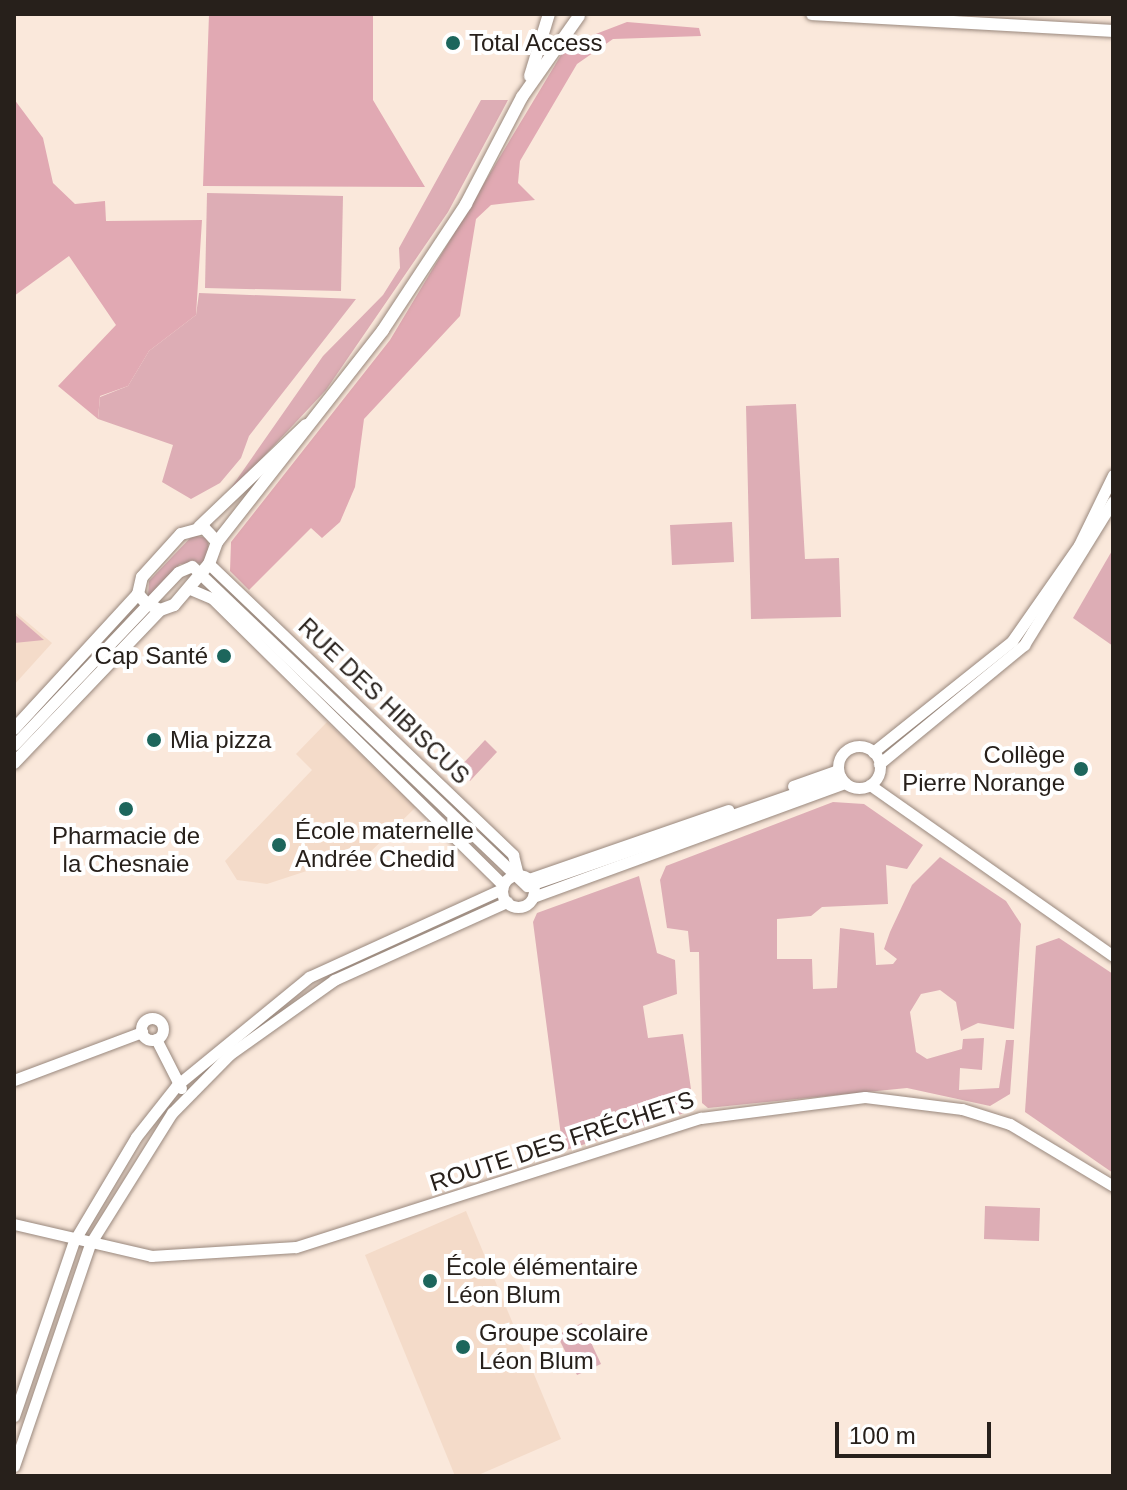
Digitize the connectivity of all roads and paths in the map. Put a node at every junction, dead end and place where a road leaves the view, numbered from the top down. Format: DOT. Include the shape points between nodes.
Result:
graph roads {
  1 [pos="549,14"];
  2 [pos="812,14"];
  3 [pos="580,15"];
  4 [pos="1113,31"];
  5 [pos="522,97"];
  6 [pos="327,407"];
  7 [pos="1113,475"];
  8 [pos="1113,501"];
  9 [pos="199,527"];
  10 [pos="217,542"];
  11 [pos="206,572"];
  12 [pos="190,589"];
  13 [pos="138,594"];
  14 [pos="154,607"];
  15 [pos="14,729"];
  16 [pos="14,745"];
  17 [pos="873,752"];
  18 [pos="14,763"];
  19 [pos="879,764"];
  20 [pos="841,777"];
  21 [pos="870,785"];
  22 [pos="519,884"];
  23 [pos="507,902"];
  24 [pos="1113,956"];
  25 [pos="142,1032"];
  26 [pos="156,1039"];
  27 [pos="14,1080"];
  28 [pos="177,1085"];
  29 [pos="190,1094"];
  30 [pos="1113,1186"];
  31 [pos="14,1224"];
  32 [pos="74,1241"];
  33 [pos="90,1244"];
  34 [pos="14,1416"];
  35 [pos="14,1466"];
  1 -- 5 [label="main road"];
  2 -- 4 [label="main road"];
  3 -- 5 [label="main road"];
  5 -- 6 [label="main road" via="466,204"];
  6 -- 9 [label="main road"];
  6 -- 10 [label="main road"];
  7 -- 17 [label="street" via="1079,545 1012,641"];
  8 -- 19 [label="street" via="1024,645"];
  9 -- 10 [label="main road"];
  9 -- 13 [label="main road" via="181,534 146,573"];
  10 -- 11 [label="main road"];
  11 -- 12 [label="main road"];
  11 -- 14 [label="street" via="185,567"];
  11 -- 22 [label="street, RUE DES HIBISCUS" via="513,855"];
  12 -- 14 [label="main road"];
  12 -- 22 [label="street, RUE DES HIBISCUS" via="213,599"];
  13 -- 14 [label="main road"];
  13 -- 15 [label="main road"];
  14 -- 16 [label="street"];
  14 -- 18 [label="main road"];
  17 -- 19 [label="street"];
  17 -- 20 [label="street" via="848,749"];
  19 -- 21 [label="street"];
  20 -- 21 [label="street"];
  20 -- 22 [label="street"];
  20 -- 22 [label="street"];
  21 -- 24 [label="street"];
  22 -- 23 [label="street"];
  22 -- 23 [label="street" via="521,906"];
  22 -- 28 [label="street" via="309,977"];
  23 -- 29 [label="street" via="334,980 230,1054"];
  25 -- 26 [label="street"];
  25 -- 26 [label="street" via="144,1022 157,1019 163,1028"];
  25 -- 27 [label="street"];
  26 -- 28 [label="street"];
  28 -- 29 [label="street"];
  28 -- 32 [label="street" via="129,1147"];
  29 -- 33 [label="street" via="145,1149"];
  30 -- 33 [label="street, ROUTE DES FRÉCHETS" via="1010,1124 962,1109 865,1097 701,1118 296,1247 187,1259"];
  31 -- 32 [label="street, ROUTE DES FRÉCHETS"];
  32 -- 33 [label="street, ROUTE DES FRÉCHETS"];
  32 -- 34 [label="street"];
  33 -- 35 [label="street"];
}
